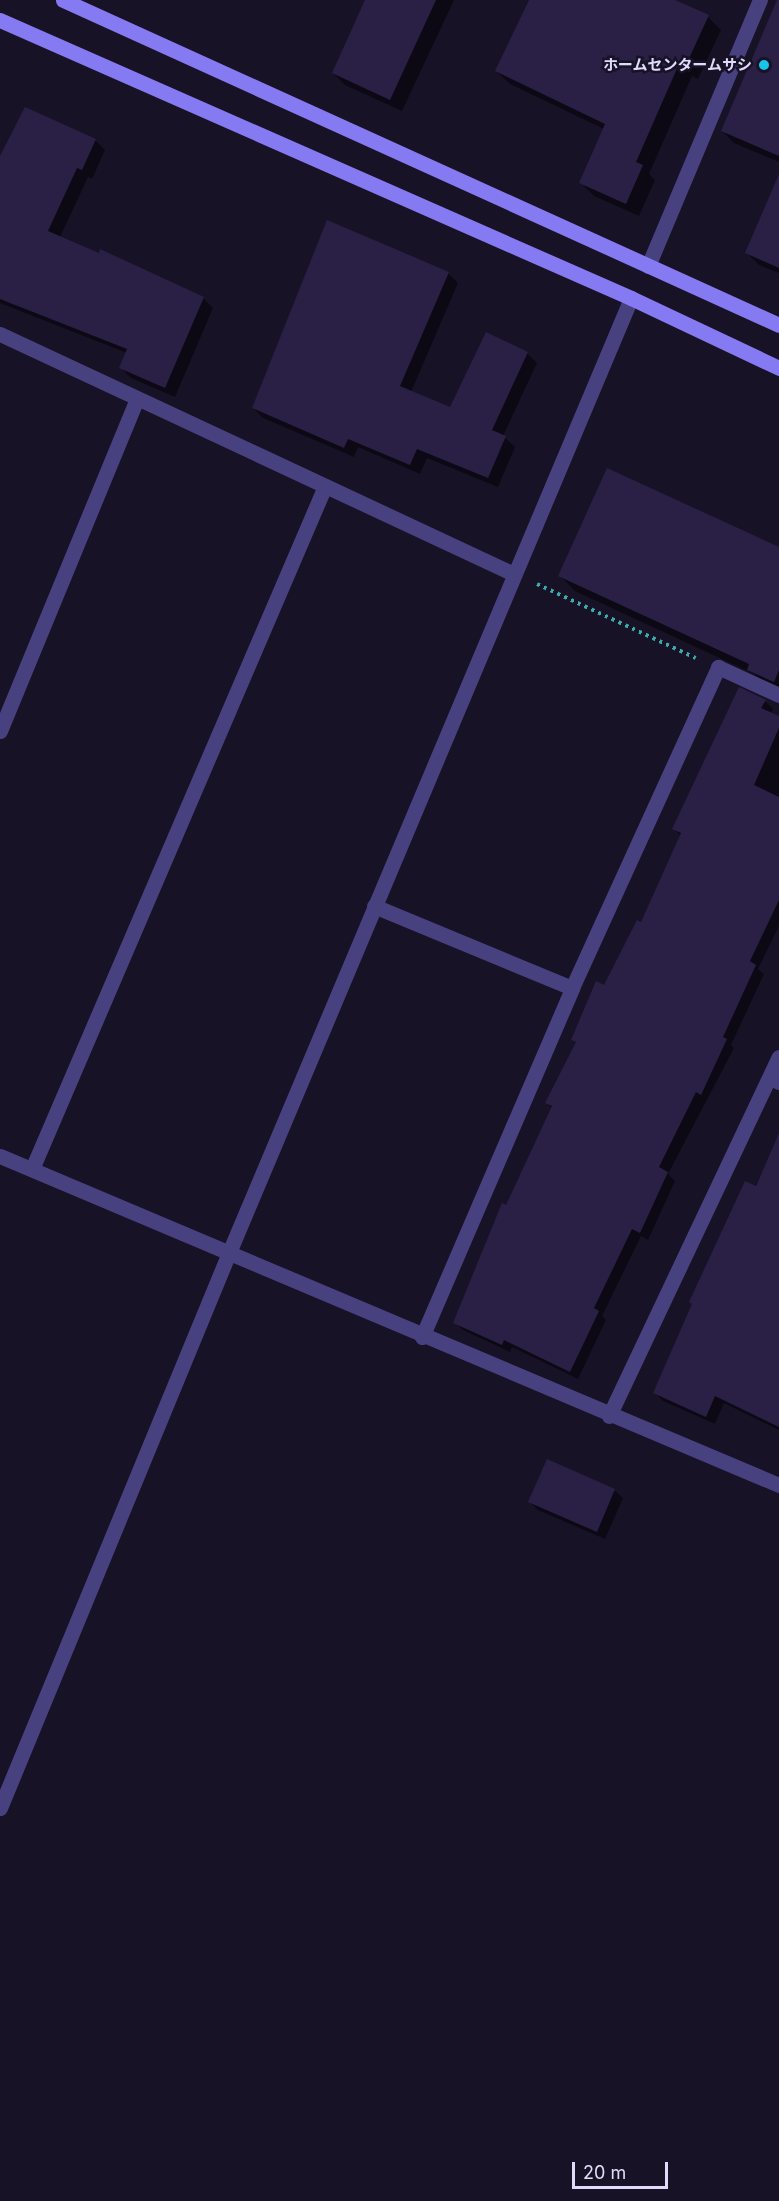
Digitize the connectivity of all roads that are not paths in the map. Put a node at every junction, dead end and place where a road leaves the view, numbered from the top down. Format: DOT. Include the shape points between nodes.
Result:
graph roads {
  1 [pos="63,0"];
  2 [pos="760,0"];
  3 [pos="0,20"];
  4 [pos="648,266"];
  5 [pos="632,298"];
  6 [pos="779,325"];
  7 [pos="0,334"];
  8 [pos="779,368"];
  9 [pos="137,399"];
  10 [pos="325,486"];
  11 [pos="514,574"];
  12 [pos="779,695"];
  13 [pos="0,731"];
  14 [pos="374,906"];
  15 [pos="572,988"];
  16 [pos="779,1058"];
  17 [pos="774,1080"];
  18 [pos="0,1156"];
  19 [pos="32,1169"];
  20 [pos="228,1255"];
  21 [pos="422,1337"];
  22 [pos="609,1416"];
  23 [pos="779,1485"];
  24 [pos="0,1808"];
  1 -- 4 [label="street"];
  2 -- 4 [label="street"];
  3 -- 5 [label="street"];
  4 -- 6 [label="street"];
  5 -- 8 [label="street"];
  5 -- 11 [label="street"];
  7 -- 9 [label="street"];
  9 -- 10 [label="street"];
  9 -- 13 [label="street"];
  10 -- 11 [label="street"];
  10 -- 19 [label="street"];
  11 -- 14 [label="street"];
  12 -- 15 [label="street" via="718,668"];
  14 -- 15 [label="street"];
  14 -- 20 [label="street"];
  15 -- 21 [label="street"];
  16 -- 17 [label="street"];
  17 -- 22 [label="street"];
  18 -- 19 [label="street"];
  19 -- 20 [label="street"];
  20 -- 21 [label="street"];
  20 -- 24 [label="street"];
  21 -- 22 [label="street"];
  22 -- 23 [label="street"];
}
